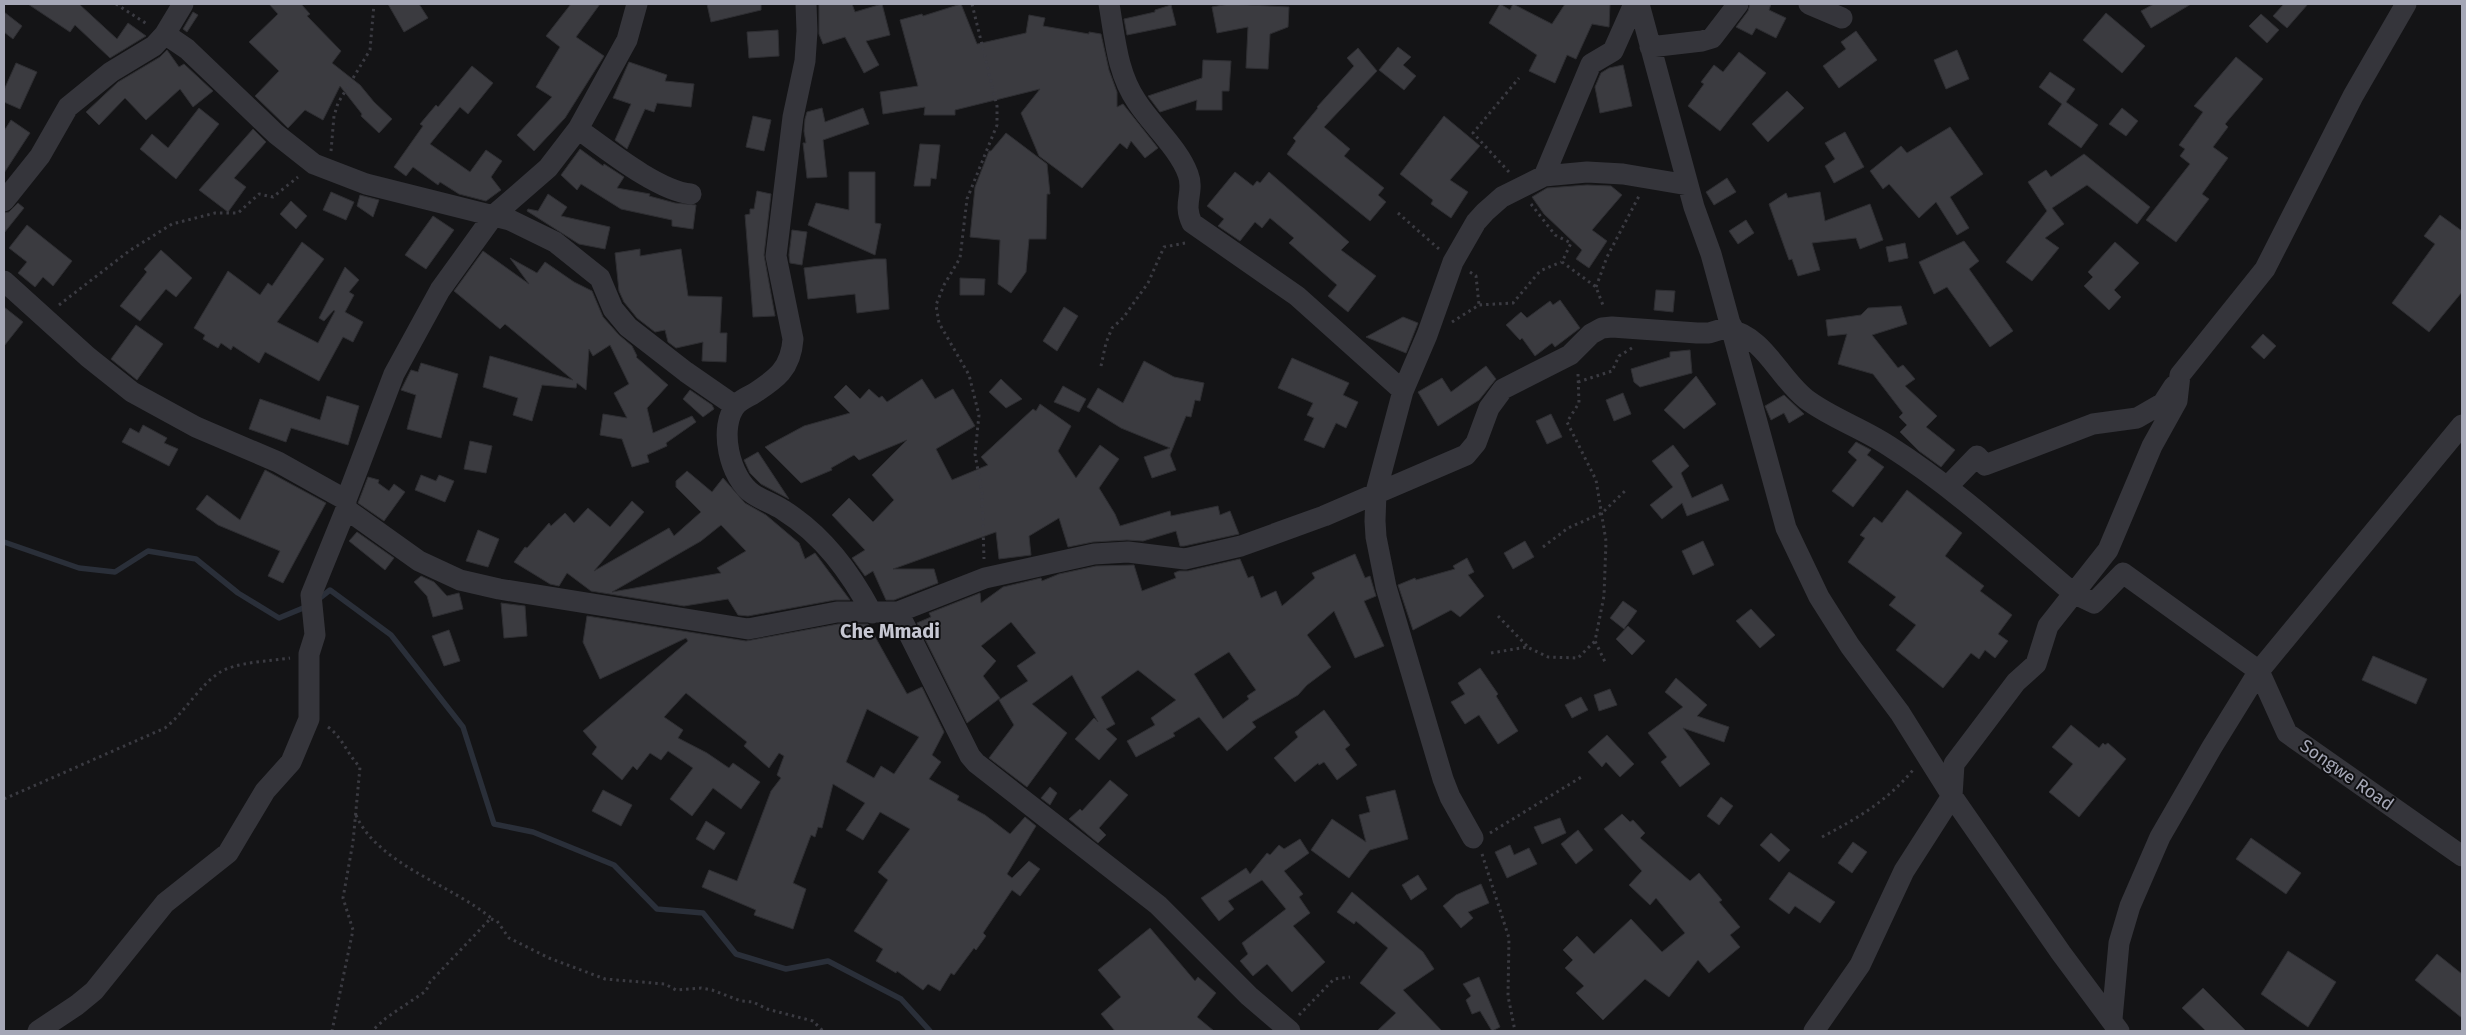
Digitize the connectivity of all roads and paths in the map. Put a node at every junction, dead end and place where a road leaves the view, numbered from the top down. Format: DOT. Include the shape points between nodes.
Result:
graph roads {
  1 [pos="116,4"];
  2 [pos="183,4"];
  3 [pos="374,4"];
  4 [pos="637,4"];
  5 [pos="806,4"];
  6 [pos="972,4"];
  7 [pos="1109,4"];
  8 [pos="1634,4"];
  9 [pos="1639,4"];
  10 [pos="1738,4"];
  11 [pos="1810,4"];
  12 [pos="2406,4"];
  13 [pos="1842,18"];
  14 [pos="165,34"];
  15 [pos="1650,47"];
  16 [pos="1519,78"];
  17 [pos="578,129"];
  18 [pos="322,168"];
  19 [pos="1544,176"];
  20 [pos="1647,180"];
  21 [pos="1688,185"];
  22 [pos="1521,186"];
  23 [pos="691,194"];
  24 [pos="4,201"];
  25 [pos="1398,213"];
  26 [pos="494,215"];
  27 [pos="1201,230"];
  28 [pos="1453,262"];
  29 [pos="1562,262"];
  30 [pos="4,281"];
  31 [pos="1596,287"];
  32 [pos="1479,305"];
  33 [pos="44,316"];
  34 [pos="1612,327"];
  35 [pos="1430,328"];
  36 [pos="1733,333"];
  37 [pos="1634,348"];
  38 [pos="1570,355"];
  39 [pos="1101,366"];
  40 [pos="2180,375"];
  41 [pos="1578,382"];
  42 [pos="1404,391"];
  43 [pos="735,406"];
  44 [pos="2462,425"];
  45 [pos="1947,487"];
  46 [pos="1625,491"];
  47 [pos="1376,492"];
  48 [pos="346,504"];
  49 [pos="1602,514"];
  50 [pos="1543,547"];
  51 [pos="985,578"];
  52 [pos="2073,593"];
  53 [pos="872,612"];
  54 [pos="898,612"];
  55 [pos="1498,616"];
  56 [pos="1595,642"];
  57 [pos="312,645"];
  58 [pos="1527,646"];
  59 [pos="1492,653"];
  60 [pos="1606,664"];
  61 [pos="2259,671"];
  62 [pos="310,717"];
  63 [pos="1926,754"];
  64 [pos="1583,776"];
  65 [pos="1952,796"];
  66 [pos="4,799"];
  67 [pos="356,814"];
  68 [pos="1822,837"];
  69 [pos="1473,838"];
  70 [pos="2462,856"];
  71 [pos="491,919"];
  72 [pos="1350,977"];
  73 [pos="2115,1025"];
  74 [pos="1288,1030"];
  75 [pos="38,1031"];
  76 [pos="332,1031"];
  77 [pos="372,1031"];
  78 [pos="823,1031"];
  79 [pos="1516,1031"];
  80 [pos="1814,1031"];
  1 -- 14 [label="path"];
  2 -- 14 [label="street"];
  3 -- 18 [label="path" via="370,50 338,103"];
  4 -- 17 [label="street" via="627,40"];
  5 -- 43 [label="street" via="805,62 793,117 776,256 793,338 792,348 777,378"];
  6 -- 51 [label="path" via="997,106 997,125 967,199 960,258 936,304 940,323 969,375 979,415 974,454 982,493"];
  7 -- 27 [label="street" via="1123,75 1137,102 1189,175 1187,213"];
  8 -- 19 [label="street" via="1613,51 1591,64"];
  9 -- 15 [label="street"];
  10 -- 15 [label="street" via="1712,38"];
  11 -- 13 [label="street"];
  12 -- 40 [label="street" via="2353,96 2264,269"];
  14 -- 18 [label="street" via="187,49 276,134"];
  14 -- 24 [label="street" via="154,46 111,72 68,106 40,156"];
  15 -- 21 [label="street"];
  16 -- 22 [label="path" via="1473,133"];
  17 -- 23 [label="street" via="656,180 674,190"];
  17 -- 26 [label="street" via="548,168"];
  18 -- 26 [label="street" via="394,192"];
  18 -- 33 [label="path" via="273,198 259,194 238,213 215,213 172,224 130,251"];
  19 -- 20 [label="street" via="1587,172 1623,174"];
  19 -- 22 [label="street"];
  20 -- 21 [label="street"];
  20 -- 31 [label="path" via="1607,257"];
  21 -- 36 [label="street"];
  22 -- 28 [label="street" via="1502,197 1476,222"];
  22 -- 29 [label="path" via="1555,235 1571,243"];
  25 -- 28 [label="path"];
  26 -- 43 [label="street" via="554,242 596,273 613,309 628,327"];
  26 -- 48 [label="street" via="440,290 394,374"];
  27 -- 39 [label="path" via="1183,245 1164,247 1148,283 1112,328"];
  27 -- 42 [label="street" via="1297,296"];
  28 -- 32 [label="path" via="1476,276"];
  28 -- 35 [label="street"];
  29 -- 31 [label="path"];
  29 -- 32 [label="path" via="1540,271 1513,303"];
  30 -- 33 [label="street"];
  31 -- 34 [label="path"];
  32 -- 35 [label="path" via="1456,321"];
  33 -- 48 [label="street" via="108,375 146,401 196,427 278,462"];
  34 -- 36 [label="street"];
  34 -- 38 [label="street" via="1591,334"];
  35 -- 42 [label="street"];
  36 -- 45 [label="street" via="1728,329 1738,331 1756,343 1804,397 1888,445"];
  36 -- 63 [label="street" via="1786,528 1820,598"];
  37 -- 41 [label="path" via="1618,356 1612,371"];
  38 -- 41 [label="path"];
  38 -- 47 [label="street" via="1502,389 1489,408 1476,443 1466,455"];
  40 -- 45 [label="street" via="2163,403 2137,418 2093,424 1985,465 1977,456"];
  40 -- 52 [label="street" via="2177,401 2152,446 2108,550"];
  41 -- 49 [label="path" via="1579,403 1566,422 1596,480"];
  42 -- 47 [label="street"];
  43 -- 53 [label="street" via="730,418 728,442 730,457 741,483 751,493 784,510 826,545"];
  44 -- 61 [label="street"];
  45 -- 52 [label="street"];
  46 -- 49 [label="path"];
  47 -- 51 [label="street" via="1266,538 1185,559 1128,552 1094,554"];
  47 -- 69 [label="street" via="1376,537 1386,587 1443,779"];
  48 -- 53 [label="street" via="419,561 460,580 499,589 748,628 829,613"];
  48 -- 57 [label="street" via="311,594"];
  49 -- 50 [label="path" via="1568,528"];
  49 -- 56 [label="path" via="1606,541 1604,596"];
  51 -- 54 [label="street"];
  52 -- 61 [label="street" via="2094,603 2123,573"];
  52 -- 65 [label="street" via="2048,626 2036,664 2016,682 1954,764"];
  53 -- 54 [label="street"];
  54 -- 74 [label="street" via="976,763 1158,905 1249,996"];
  55 -- 58 [label="path"];
  56 -- 58 [label="path" via="1578,658 1548,657"];
  56 -- 60 [label="path"];
  57 -- 62 [label="street"];
  57 -- 66 [label="path" via="218,673 180,717 165,728"];
  58 -- 59 [label="path"];
  61 -- 70 [label="street, Songwe Road" via="2288,733"];
  61 -- 73 [label="street" via="2160,837 2130,906 2119,943"];
  62 -- 67 [label="path" via="340,737 350,757 360,767"];
  62 -- 75 [label="street" via="291,762 265,791 228,853 165,904 94,991"];
  63 -- 65 [label="street"];
  63 -- 68 [label="path" via="1895,791 1861,817"];
  64 -- 69 [label="path" via="1508,824"];
  65 -- 73 [label="street" via="2089,994"];
  65 -- 80 [label="street" via="1904,872 1860,965"];
  67 -- 71 [label="path" via="368,837 378,845"];
  67 -- 76 [label="path" via="342,898 353,930"];
  69 -- 79 [label="path" via="1486,862 1509,938 1508,996"];
  71 -- 77 [label="path" via="430,982 426,991"];
  71 -- 78 [label="path" via="497,921 508,938 605,979 665,984 676,990 712,990 813,1021"];
  72 -- 74 [label="path" via="1334,979"];
}
